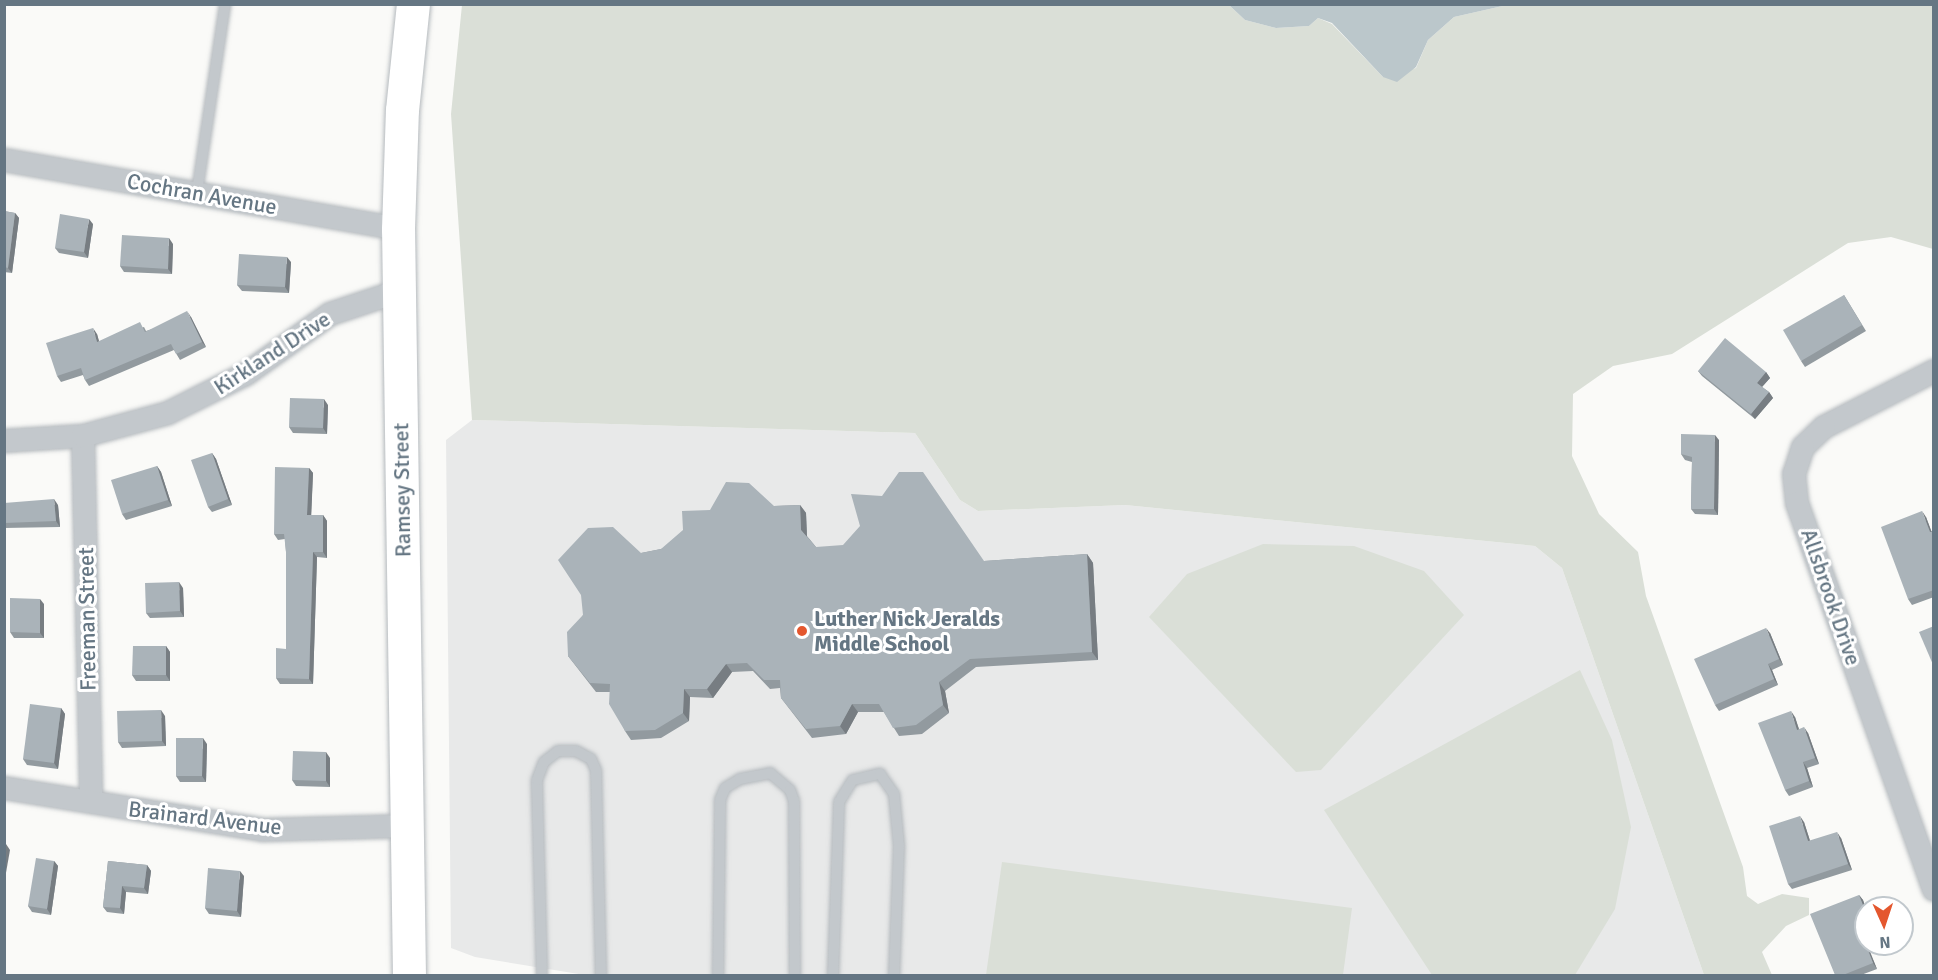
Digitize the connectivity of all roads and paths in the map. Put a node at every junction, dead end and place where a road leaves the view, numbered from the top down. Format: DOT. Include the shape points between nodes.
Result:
graph roads {
  1 [pos="225,4"];
  2 [pos="413,4"];
  3 [pos="4,160"];
  4 [pos="197,192"];
  5 [pos="399,228"];
  6 [pos="399,291"];
  7 [pos="1934,371"];
  8 [pos="83,436"];
  9 [pos="4,441"];
  10 [pos="4,788"];
  11 [pos="91,802"];
  12 [pos="406,826"];
  13 [pos="1934,889"];
  14 [pos="409,975"];
  15 [pos="542,975"];
  16 [pos="601,975"];
  17 [pos="718,975"];
  18 [pos="795,975"];
  19 [pos="833,975"];
  20 [pos="894,975"];
  1 -- 4 [label="lane"];
  2 -- 5 [label="main road, Ramsey Street" via="402,110"];
  3 -- 4 [label="street, Cochran Avenue"];
  4 -- 5 [label="street, Cochran Avenue"];
  5 -- 6 [label="main road, Ramsey Street"];
  6 -- 8 [label="street, Kirkland Drive" via="330,314 246,374 208,395 127,426"];
  6 -- 12 [label="main road, Ramsey Street"];
  7 -- 13 [label="street, Allsbrook Drive" via="1824,427 1803,447 1794,474 1797,503"];
  8 -- 9 [label="street, Kirkland Drive"];
  8 -- 11 [label="street, Freeman Street"];
  10 -- 11 [label="street, Brainard Avenue"];
  11 -- 12 [label="street, Brainard Avenue" via="262,830"];
  12 -- 14 [label="main road, Ramsey Street"];
  15 -- 16 [label="lane" via="537,780 544,762 558,751 576,751 591,759 596,770"];
  17 -- 18 [label="lane" via="720,800 725,788 741,779 770,773 786,785 794,801"];
  19 -- 20 [label="lane" via="839,801 854,780 880,774 894,794 899,846"];
}
